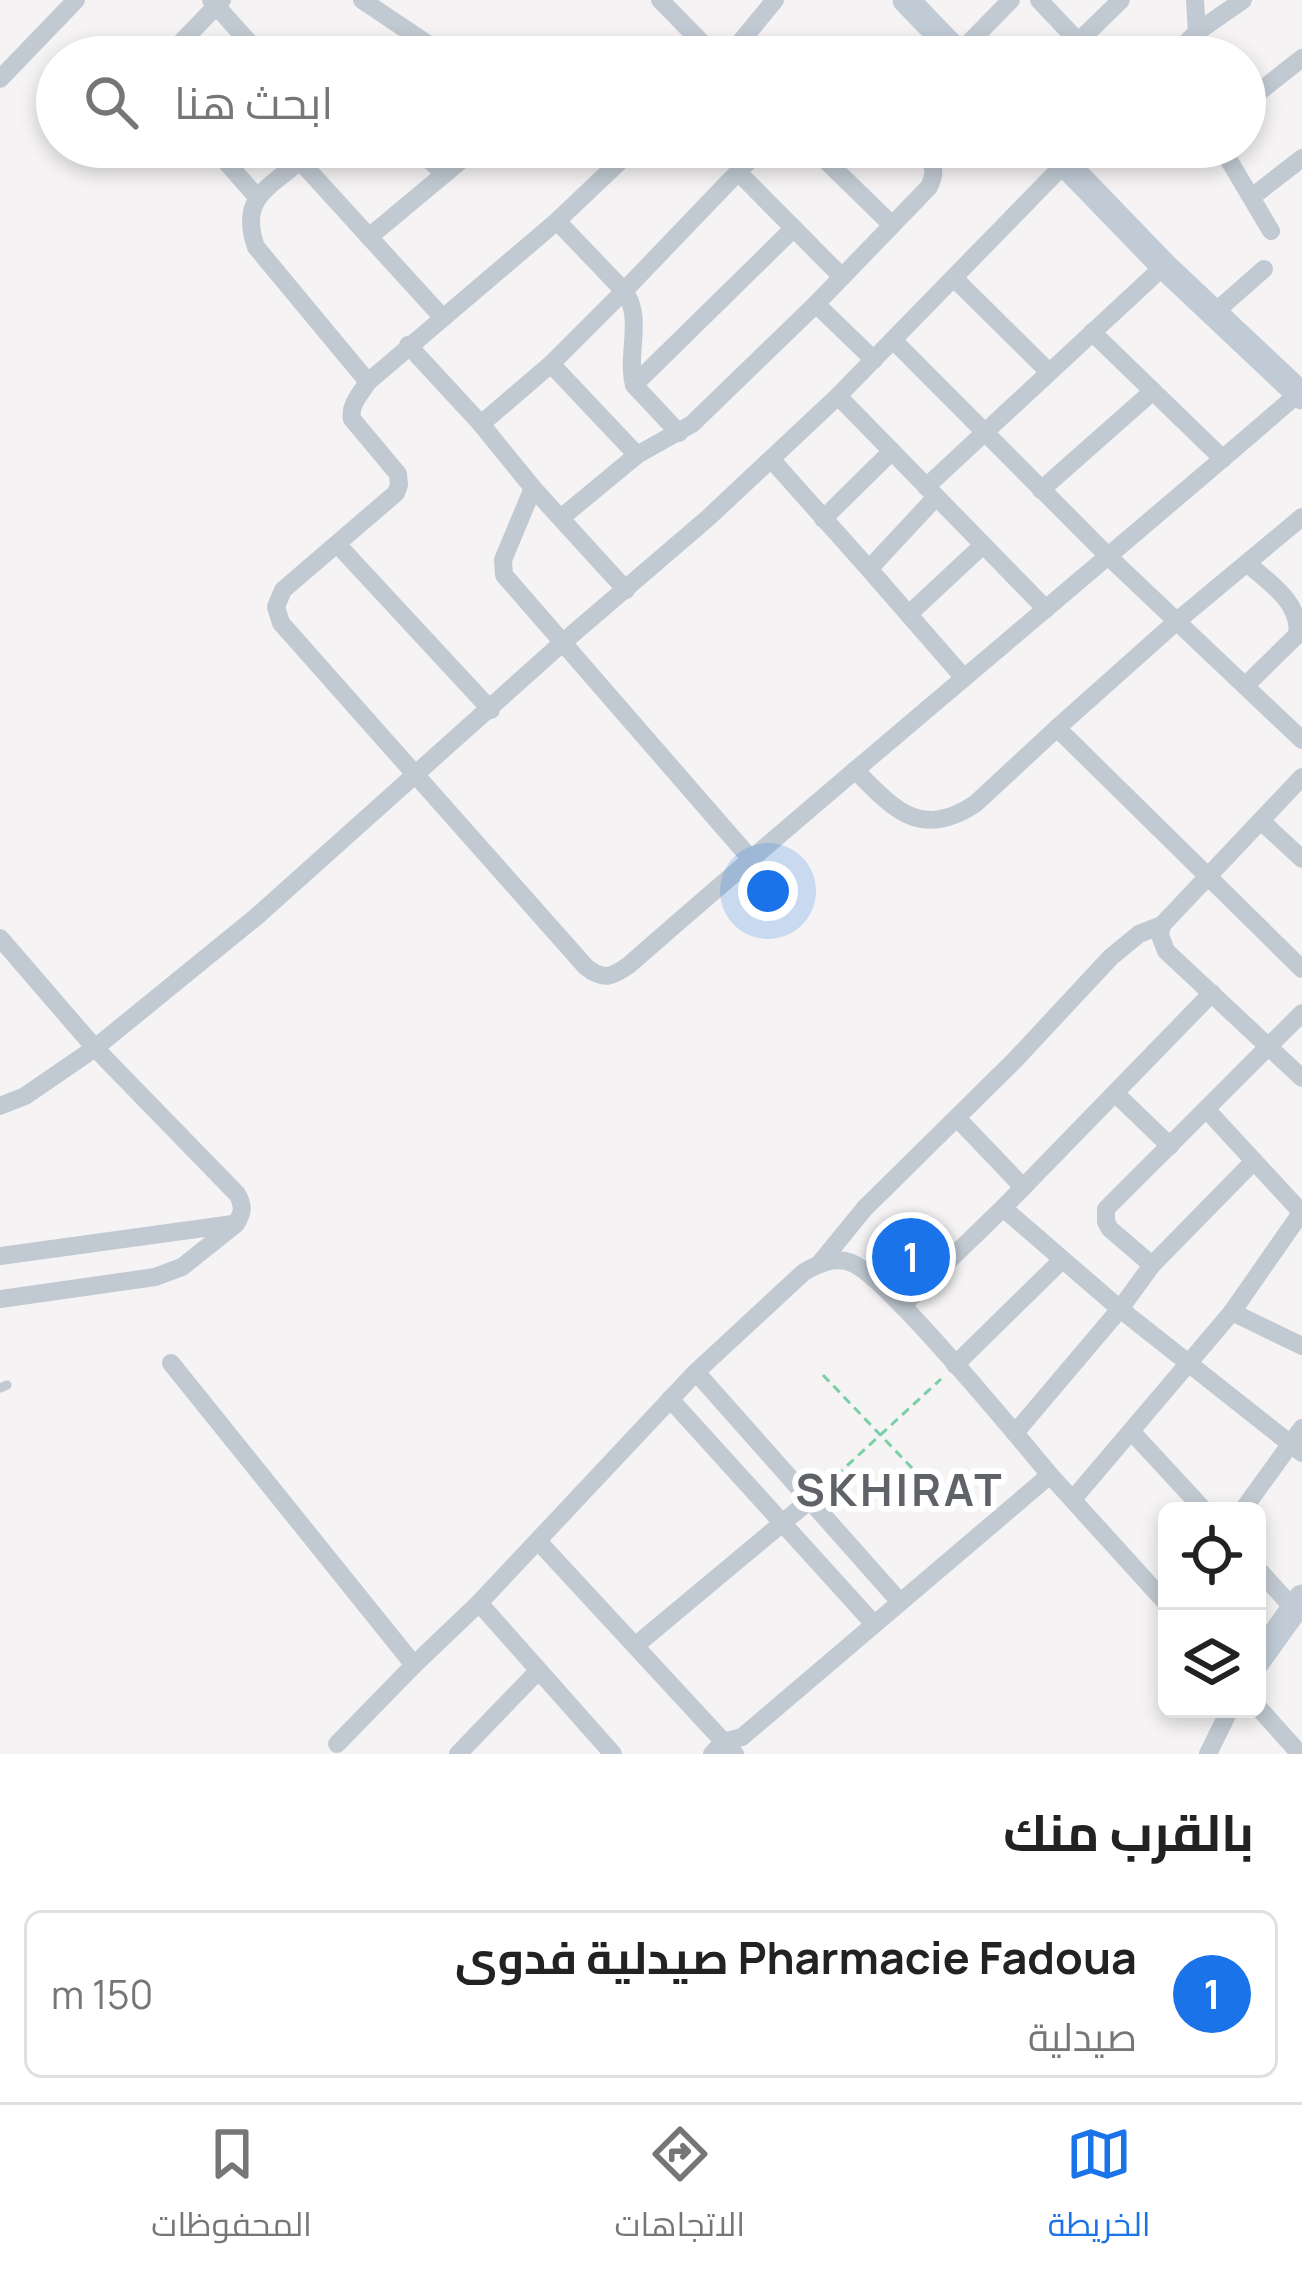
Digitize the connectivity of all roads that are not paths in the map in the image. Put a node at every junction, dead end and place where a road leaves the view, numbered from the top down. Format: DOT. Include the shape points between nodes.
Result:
graph roads {
  1 [pos="76,0"];
  2 [pos="362,0"];
  3 [pos="659,0"];
  4 [pos="775,0"];
  5 [pos="906,0"];
  6 [pos="1011,0"];
  7 [pos="1039,0"];
  8 [pos="1121,0"];
  9 [pos="1195,0"];
  10 [pos="1243,0"];
  11 [pos="217,2"];
  12 [pos="1197,32"];
  13 [pos="41,36"];
  14 [pos="186,36"];
  15 [pos="245,36"];
  16 [pos="416,36"];
  17 [pos="695,36"];
  18 [pos="745,36"];
  19 [pos="940,36"];
  20 [pos="978,36"];
  21 [pos="1072,36"];
  22 [pos="1084,36"];
  23 [pos="1193,36"];
  24 [pos="1198,36"];
  25 [pos="36,42"];
  26 [pos="1302,58"];
  27 [pos="0,79"];
  28 [pos="1266,86"];
  29 [pos="1302,158"];
  30 [pos="231,168"];
  31 [pos="291,168"];
  32 [pos="317,168"];
  33 [pos="438,168"];
  34 [pos="450,168"];
  35 [pos="613,168"];
  36 [pos="742,168"];
  37 [pos="834,168"];
  38 [pos="934,168"];
  39 [pos="1052,168"];
  40 [pos="1078,168"];
  41 [pos="1234,168"];
  42 [pos="738,172"];
  43 [pos="444,173"];
  44 [pos="257,197"];
  45 [pos="1252,197"];
  46 [pos="557,221"];
  47 [pos="892,225"];
  48 [pos="794,228"];
  49 [pos="1271,231"];
  50 [pos="369,237"];
  51 [pos="1164,266"];
  52 [pos="1264,268"];
  53 [pos="842,277"];
  54 [pos="954,278"];
  55 [pos="624,291"];
  56 [pos="815,304"];
  57 [pos="1214,313"];
  58 [pos="442,318"];
  59 [pos="1092,332"];
  60 [pos="893,340"];
  61 [pos="408,345"];
  62 [pos="874,360"];
  63 [pos="551,364"];
  64 [pos="1049,372"];
  65 [pos="368,382"];
  66 [pos="634,385"];
  67 [pos="1153,391"];
  68 [pos="1300,395"];
  69 [pos="838,396"];
  70 [pos="481,424"];
  71 [pos="983,431"];
  72 [pos="679,434"];
  73 [pos="892,452"];
  74 [pos="637,455"];
  75 [pos="771,459"];
  76 [pos="1222,459"];
  77 [pos="533,488"];
  78 [pos="1041,490"];
  79 [pos="931,492"];
  80 [pos="1302,517"];
  81 [pos="562,518"];
  82 [pos="823,519"];
  83 [pos="982,544"];
  84 [pos="338,545"];
  85 [pos="1109,557"];
  86 [pos="1247,563"];
  87 [pos="868,569"];
  88 [pos="626,590"];
  89 [pos="1046,609"];
  90 [pos="908,614"];
  91 [pos="1177,622"];
  92 [pos="561,644"];
  93 [pos="964,678"];
  94 [pos="1245,686"];
  95 [pos="491,710"];
  96 [pos="1057,728"];
  97 [pos="1302,740"];
  98 [pos="855,770"];
  99 [pos="416,776"];
  100 [pos="1302,777"];
  101 [pos="1261,821"];
  102 [pos="750,858"];
  103 [pos="1302,859"];
  104 [pos="1207,878"];
  105 [pos="1162,925"];
  106 [pos="0,938"];
  107 [pos="1302,969"];
  108 [pos="1212,994"];
  109 [pos="1302,1013"];
  110 [pos="1268,1046"];
  111 [pos="95,1048"];
  112 [pos="1302,1078"];
  113 [pos="1115,1093"];
  114 [pos="0,1106"];
  115 [pos="1206,1109"];
  116 [pos="957,1118"];
  117 [pos="1170,1146"];
  118 [pos="1254,1161"];
  119 [pos="1024,1187"];
  120 [pos="1003,1208"];
  121 [pos="1302,1213"];
  122 [pos="236,1224"];
  123 [pos="0,1256"];
  124 [pos="1062,1260"];
  125 [pos="820,1263"];
  126 [pos="1152,1265"];
  127 [pos="0,1299"];
  128 [pos="902,1306"];
  129 [pos="1120,1310"];
  130 [pos="1232,1312"];
  131 [pos="1302,1346"];
  132 [pos="170,1363"];
  133 [pos="955,1365"];
  134 [pos="1188,1365"];
  135 [pos="696,1372"];
  136 [pos="670,1399"];
  137 [pos="1132,1431"];
  138 [pos="1015,1433"];
  139 [pos="1298,1441"];
  140 [pos="1050,1475"];
  141 [pos="1074,1498"];
  142 [pos="810,1500"];
  143 [pos="1197,1502"];
  144 [pos="1250,1502"];
  145 [pos="783,1524"];
  146 [pos="538,1541"];
  147 [pos="1266,1576"];
  148 [pos="1158,1594"];
  149 [pos="900,1602"];
  150 [pos="479,1603"];
  151 [pos="1298,1604"];
  152 [pos="874,1624"];
  153 [pos="635,1646"];
  154 [pos="1266,1648"];
  155 [pos="414,1665"];
  156 [pos="538,1671"];
  157 [pos="1266,1716"];
  158 [pos="1226,1718"];
  159 [pos="337,1744"];
  160 [pos="606,1750"];
  161 [pos="724,1750"];
  162 [pos="458,1754"];
  163 [pos="1208,1754"];
  164 [pos="1300,1754"];
  1 -- 13 [label="street"];
  2 -- 16 [label="street"];
  3 -- 17 [label="street"];
  4 -- 18 [label="street"];
  5 -- 19 [label="street"];
  6 -- 20 [label="street"];
  7 -- 21 [label="street"];
  8 -- 22 [label="street"];
  9 -- 12 [label="street"];
  10 -- 12 [label="street"];
  11 -- 14 [label="street"];
  11 -- 15 [label="street"];
  12 -- 23 [label="street"];
  12 -- 24 [label="street"];
  25 -- 27 [label="street"];
  26 -- 28 [label="street"];
  29 -- 45 [label="street"];
  30 -- 44 [label="street"];
  31 -- 44 [label="street"];
  32 -- 50 [label="street"];
  33 -- 43 [label="street"];
  34 -- 43 [label="street"];
  35 -- 46 [label="street"];
  36 -- 42 [label="street"];
  37 -- 47 [label="street"];
  38 -- 47 [label="street" via="929,187"];
  39 -- 54 [label="street"];
  40 -- 51 [label="street"];
  41 -- 45 [label="street"];
  42 -- 48 [label="street"];
  42 -- 55 [label="street"];
  43 -- 50 [label="street"];
  44 -- 65 [label="street" via="249,218 256,247"];
  45 -- 49 [label="street"];
  46 -- 55 [label="street"];
  46 -- 58 [label="street"];
  47 -- 53 [label="street"];
  48 -- 53 [label="street"];
  48 -- 66 [label="street"];
  50 -- 58 [label="street"];
  51 -- 57 [label="street"];
  51 -- 59 [label="street"];
  52 -- 57 [label="street"];
  53 -- 56 [label="street"];
  54 -- 60 [label="street"];
  54 -- 64 [label="street"];
  55 -- 63 [label="street"];
  55 -- 66 [label="street" via="634,310"];
  56 -- 62 [label="street"];
  56 -- 72 [label="street"];
  57 -- 68 [label="street"];
  58 -- 61 [label="street"];
  59 -- 64 [label="street"];
  59 -- 67 [label="street"];
  60 -- 62 [label="street"];
  60 -- 71 [label="street"];
  61 -- 65 [label="street"];
  61 -- 70 [label="street"];
  62 -- 69 [label="street"];
  63 -- 70 [label="street"];
  63 -- 74 [label="street"];
  64 -- 71 [label="street"];
  65 -- 84 [label="street" via="352,419 399,485"];
  66 -- 72 [label="street"];
  67 -- 76 [label="street"];
  67 -- 78 [label="street"];
  68 -- 76 [label="street"];
  69 -- 73 [label="street"];
  69 -- 75 [label="street"];
  70 -- 77 [label="street"];
  71 -- 78 [label="street"];
  71 -- 79 [label="street"];
  72 -- 74 [label="street"];
  73 -- 79 [label="street"];
  73 -- 82 [label="street"];
  74 -- 81 [label="street"];
  75 -- 82 [label="street"];
  75 -- 88 [label="street"];
  76 -- 85 [label="street"];
  77 -- 81 [label="street"];
  77 -- 92 [label="street" via="502,567"];
  78 -- 85 [label="street"];
  79 -- 83 [label="street"];
  79 -- 87 [label="street"];
  80 -- 86 [label="street"];
  81 -- 88 [label="street"];
  82 -- 87 [label="street"];
  83 -- 89 [label="street"];
  83 -- 90 [label="street"];
  84 -- 95 [label="street"];
  84 -- 99 [label="street" via="284,590 277,616"];
  85 -- 89 [label="street"];
  85 -- 91 [label="street"];
  86 -- 91 [label="street"];
  86 -- 94 [label="street" via="1291,604 1299,624"];
  87 -- 90 [label="street"];
  88 -- 92 [label="street"];
  89 -- 93 [label="street"];
  90 -- 93 [label="street"];
  91 -- 94 [label="street"];
  91 -- 96 [label="street"];
  92 -- 95 [label="street"];
  92 -- 102 [label="street"];
  93 -- 98 [label="street"];
  94 -- 97 [label="street"];
  95 -- 99 [label="street"];
  96 -- 98 [label="street" via="975,804 940,820 905,814"];
  96 -- 104 [label="street"];
  98 -- 102 [label="street"];
  99 -- 102 [label="street" via="598,976 629,965"];
  99 -- 111 [label="street"];
  100 -- 101 [label="street"];
  101 -- 103 [label="street"];
  101 -- 104 [label="street"];
  104 -- 105 [label="street"];
  104 -- 107 [label="street"];
  105 -- 108 [label="street" via="1166,951"];
  105 -- 116 [label="street" via="1112,957"];
  106 -- 111 [label="street"];
  108 -- 110 [label="street"];
  108 -- 113 [label="street"];
  109 -- 110 [label="street"];
  110 -- 112 [label="street"];
  110 -- 115 [label="street"];
  111 -- 114 [label="street"];
  111 -- 122 [label="street" via="237,1194"];
  113 -- 117 [label="street"];
  113 -- 119 [label="street"];
  115 -- 117 [label="street"];
  115 -- 118 [label="street"];
  116 -- 119 [label="street"];
  116 -- 125 [label="street"];
  117 -- 126 [label="street" via="1105,1215"];
  118 -- 121 [label="street"];
  118 -- 126 [label="street"];
  119 -- 120 [label="street"];
  120 -- 124 [label="street"];
  120 -- 128 [label="street"];
  121 -- 130 [label="street"];
  122 -- 123 [label="street"];
  122 -- 127 [label="street" via="174,1272"];
  124 -- 129 [label="street"];
  124 -- 133 [label="street"];
  125 -- 128 [label="street" via="854,1262"];
  125 -- 135 [label="street"];
  126 -- 129 [label="street"];
  128 -- 133 [label="street"];
  129 -- 134 [label="street"];
  129 -- 138 [label="street"];
  130 -- 131 [label="street"];
  130 -- 134 [label="street"];
  132 -- 155 [label="street"];
  133 -- 138 [label="street"];
  134 -- 137 [label="street"];
  134 -- 139 [label="street"];
  135 -- 136 [label="street"];
  135 -- 142 [label="street"];
  136 -- 145 [label="street"];
  136 -- 146 [label="street"];
  137 -- 141 [label="street"];
  137 -- 143 [label="street"];
  138 -- 140 [label="street"];
  139 -- 144 [label="street"];
  140 -- 141 [label="street"];
  140 -- 149 [label="street"];
  141 -- 148 [label="street"];
  142 -- 145 [label="street"];
  142 -- 149 [label="street"];
  145 -- 152 [label="street"];
  145 -- 153 [label="street"];
  146 -- 150 [label="street"];
  146 -- 153 [label="street"];
  147 -- 151 [label="street"];
  149 -- 152 [label="street"];
  150 -- 155 [label="street"];
  150 -- 156 [label="street"];
  151 -- 154 [label="street"];
  152 -- 161 [label="street"];
  153 -- 161 [label="street"];
  155 -- 159 [label="street"];
  156 -- 160 [label="street"];
  156 -- 162 [label="street"];
  157 -- 164 [label="street"];
  158 -- 163 [label="street"];
}
